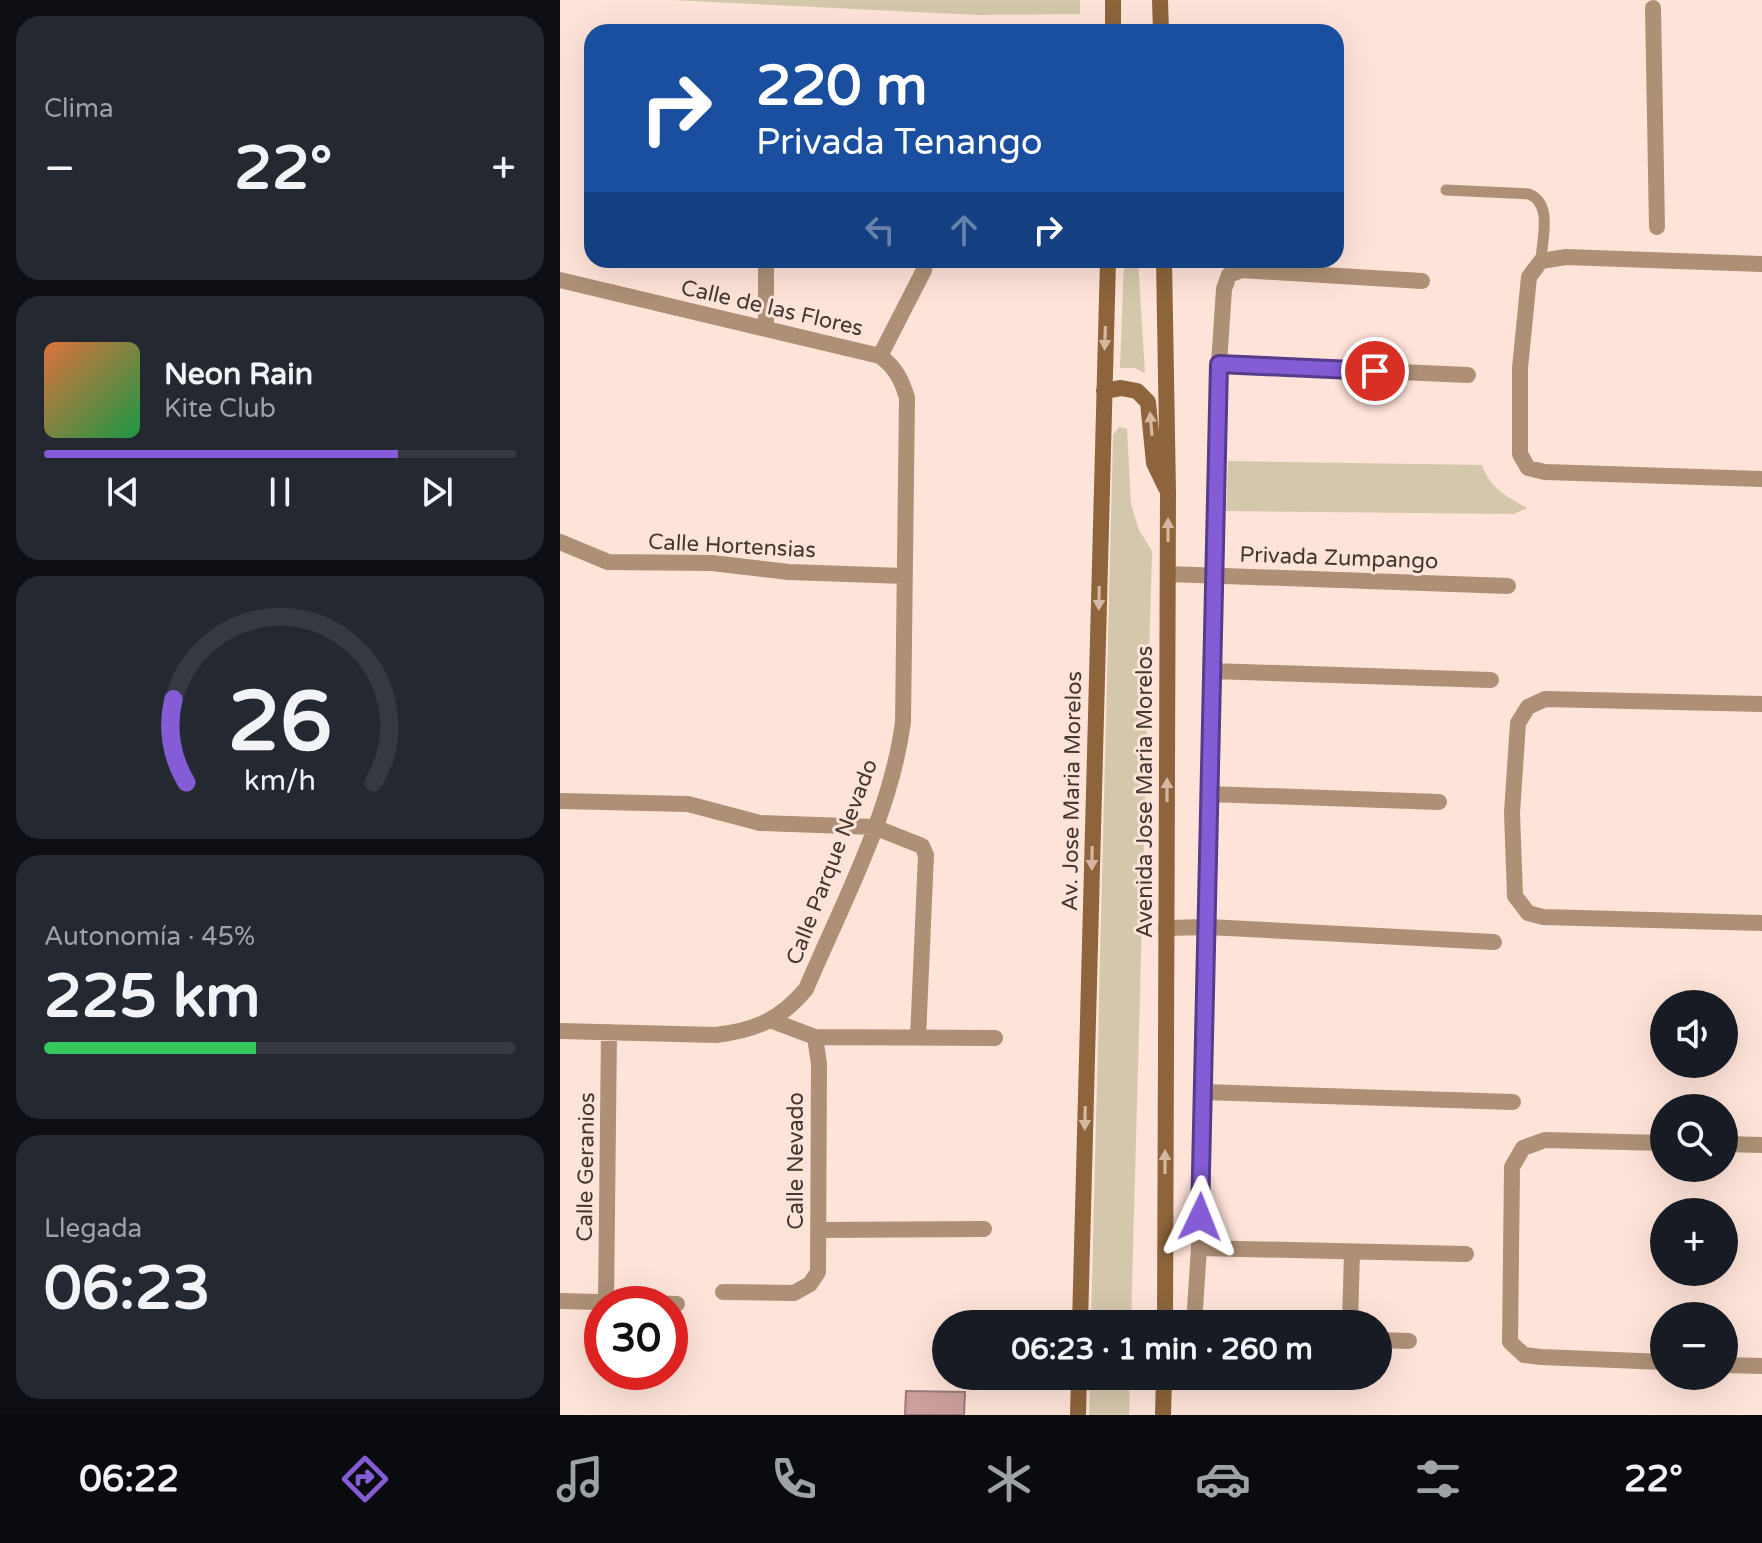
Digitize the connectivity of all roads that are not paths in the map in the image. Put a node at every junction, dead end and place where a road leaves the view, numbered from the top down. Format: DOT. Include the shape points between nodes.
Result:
graph roads {
  1 [pos="1113,0"];
  2 [pos="1160,0"];
  3 [pos="1654,3"];
  4 [pos="1113,24"];
  5 [pos="1161,24"];
  6 [pos="1446,190"];
  7 [pos="1657,227"];
  8 [pos="1541,261"];
  9 [pos="1762,264"];
  10 [pos="766,268"];
  11 [pos="924,268"];
  12 [pos="1108,268"];
  13 [pos="1164,268"];
  14 [pos="560,280"];
  15 [pos="1422,281"];
  16 [pos="766,329"];
  17 [pos="880,356"];
  18 [pos="1219,364"];
  19 [pos="1468,375"];
  20 [pos="1104,391"];
  21 [pos="1762,479"];
  22 [pos="1168,493"];
  23 [pos="560,542"];
  24 [pos="1168,574"];
  25 [pos="904,576"];
  26 [pos="1214,576"];
  27 [pos="1508,586"];
  28 [pos="1212,671"];
  29 [pos="1491,680"];
  30 [pos="1762,704"];
  31 [pos="1210,794"];
  32 [pos="560,801"];
  33 [pos="1439,802"];
  34 [pos="874,827"];
  35 [pos="1762,923"];
  36 [pos="1208,927"];
  37 [pos="1166,928"];
  38 [pos="1494,942"];
  39 [pos="770,1020"];
  40 [pos="560,1031"];
  41 [pos="609,1032"];
  42 [pos="815,1037"];
  43 [pos="918,1038"];
  44 [pos="995,1038"];
  45 [pos="1203,1092"];
  46 [pos="1513,1102"];
  47 [pos="1650,1143"];
  48 [pos="1738,1144"];
  49 [pos="1762,1145"];
  50 [pos="984,1229"];
  51 [pos="818,1230"];
  52 [pos="1199,1248"];
  53 [pos="1352,1252"];
  54 [pos="1466,1254"];
  55 [pos="606,1286"];
  56 [pos="723,1292"];
  57 [pos="560,1301"];
  58 [pos="584,1302"];
  59 [pos="1080,1310"];
  60 [pos="1165,1310"];
  61 [pos="1195,1310"];
  62 [pos="1350,1310"];
  63 [pos="1392,1340"];
  64 [pos="1409,1341"];
  65 [pos="1650,1361"];
  66 [pos="1738,1365"];
  67 [pos="1762,1366"];
  68 [pos="1079,1390"];
  69 [pos="1164,1390"];
  70 [pos="1078,1415"];
  71 [pos="1163,1415"];
  1 -- 4 [label="main road"];
  2 -- 5 [label="main road"];
  3 -- 7 [label="street"];
  6 -- 8 [label="lane" via="1539,198 1544,208"];
  8 -- 9 [label="street" via="1566,257"];
  8 -- 21 [label="street" via="1529,277 1520,368 1520,454 1528,468"];
  10 -- 16 [label="street"];
  11 -- 17 [label="street"];
  12 -- 20 [label="main road, Av. Jose Maria Morelos, one-way"];
  13 -- 22 [label="main road, Avenida Jose Maria Morelos"];
  14 -- 16 [label="street, Calle de las Flores"];
  15 -- 18 [label="street" via="1241,270 1229,275 1224,289"];
  16 -- 17 [label="street, Calle de las Flores"];
  17 -- 25 [label="street, Calle Parque Nevado" via="891,364 907,398"];
  18 -- 19 [label="street"];
  18 -- 26 [label="street"];
  22 -- 20 [label="main road, one-way" via="1154,463 1148,402 1137,391"];
  20 -- 59 [label="main road, Av. Jose Maria Morelos, one-way"];
  24 -- 22 [label="main road, Avenida Jose Maria Morelos, one-way"];
  23 -- 25 [label="street, Calle Hortensias" via="608,562"];
  24 -- 26 [label="street, Privada Zumpango"];
  37 -- 24 [label="main road, Avenida Jose Maria Morelos, one-way"];
  25 -- 34 [label="street, Calle Parque Nevado" via="903,722"];
  26 -- 27 [label="street, Privada Zumpango"];
  26 -- 28 [label="street"];
  28 -- 29 [label="street"];
  28 -- 31 [label="street"];
  30 -- 35 [label="street" via="1545,699 1528,707 1518,723 1512,813 1515,896 1528,913"];
  31 -- 33 [label="street"];
  31 -- 36 [label="street"];
  32 -- 34 [label="street" via="688,804 760,823"];
  34 -- 39 [label="street, Calle Parque Nevado" via="806,989 789,1009"];
  34 -- 43 [label="street" via="922,846 926,855"];
  36 -- 37 [label="street"];
  36 -- 38 [label="street"];
  36 -- 45 [label="street"];
  60 -- 37 [label="main road, Avenida Jose Maria Morelos, one-way"];
  39 -- 41 [label="street, Calle Parque Nevado" via="742,1032 716,1035"];
  39 -- 42 [label="street"];
  40 -- 41 [label="street, Calle Parque Nevado"];
  41 -- 55 [label="street, Calle Geranios"];
  42 -- 43 [label="street"];
  42 -- 51 [label="street, Calle Nevado"];
  43 -- 44 [label="street"];
  45 -- 46 [label="street"];
  45 -- 52 [label="street"];
  47 -- 65 [label="street" via="1545,1140 1523,1148 1512,1167 1510,1342 1524,1355"];
  48 -- 49 [label="street"];
  50 -- 51 [label="street"];
  51 -- 56 [label="street, Calle Nevado" via="818,1272 810,1284 794,1293"];
  52 -- 53 [label="street"];
  52 -- 61 [label="street"];
  53 -- 54 [label="street"];
  53 -- 62 [label="street"];
  57 -- 58 [label="street"];
  63 -- 64 [label="street"];
  66 -- 67 [label="street"];
  68 -- 70 [label="main road"];
  69 -- 71 [label="main road"];
}
